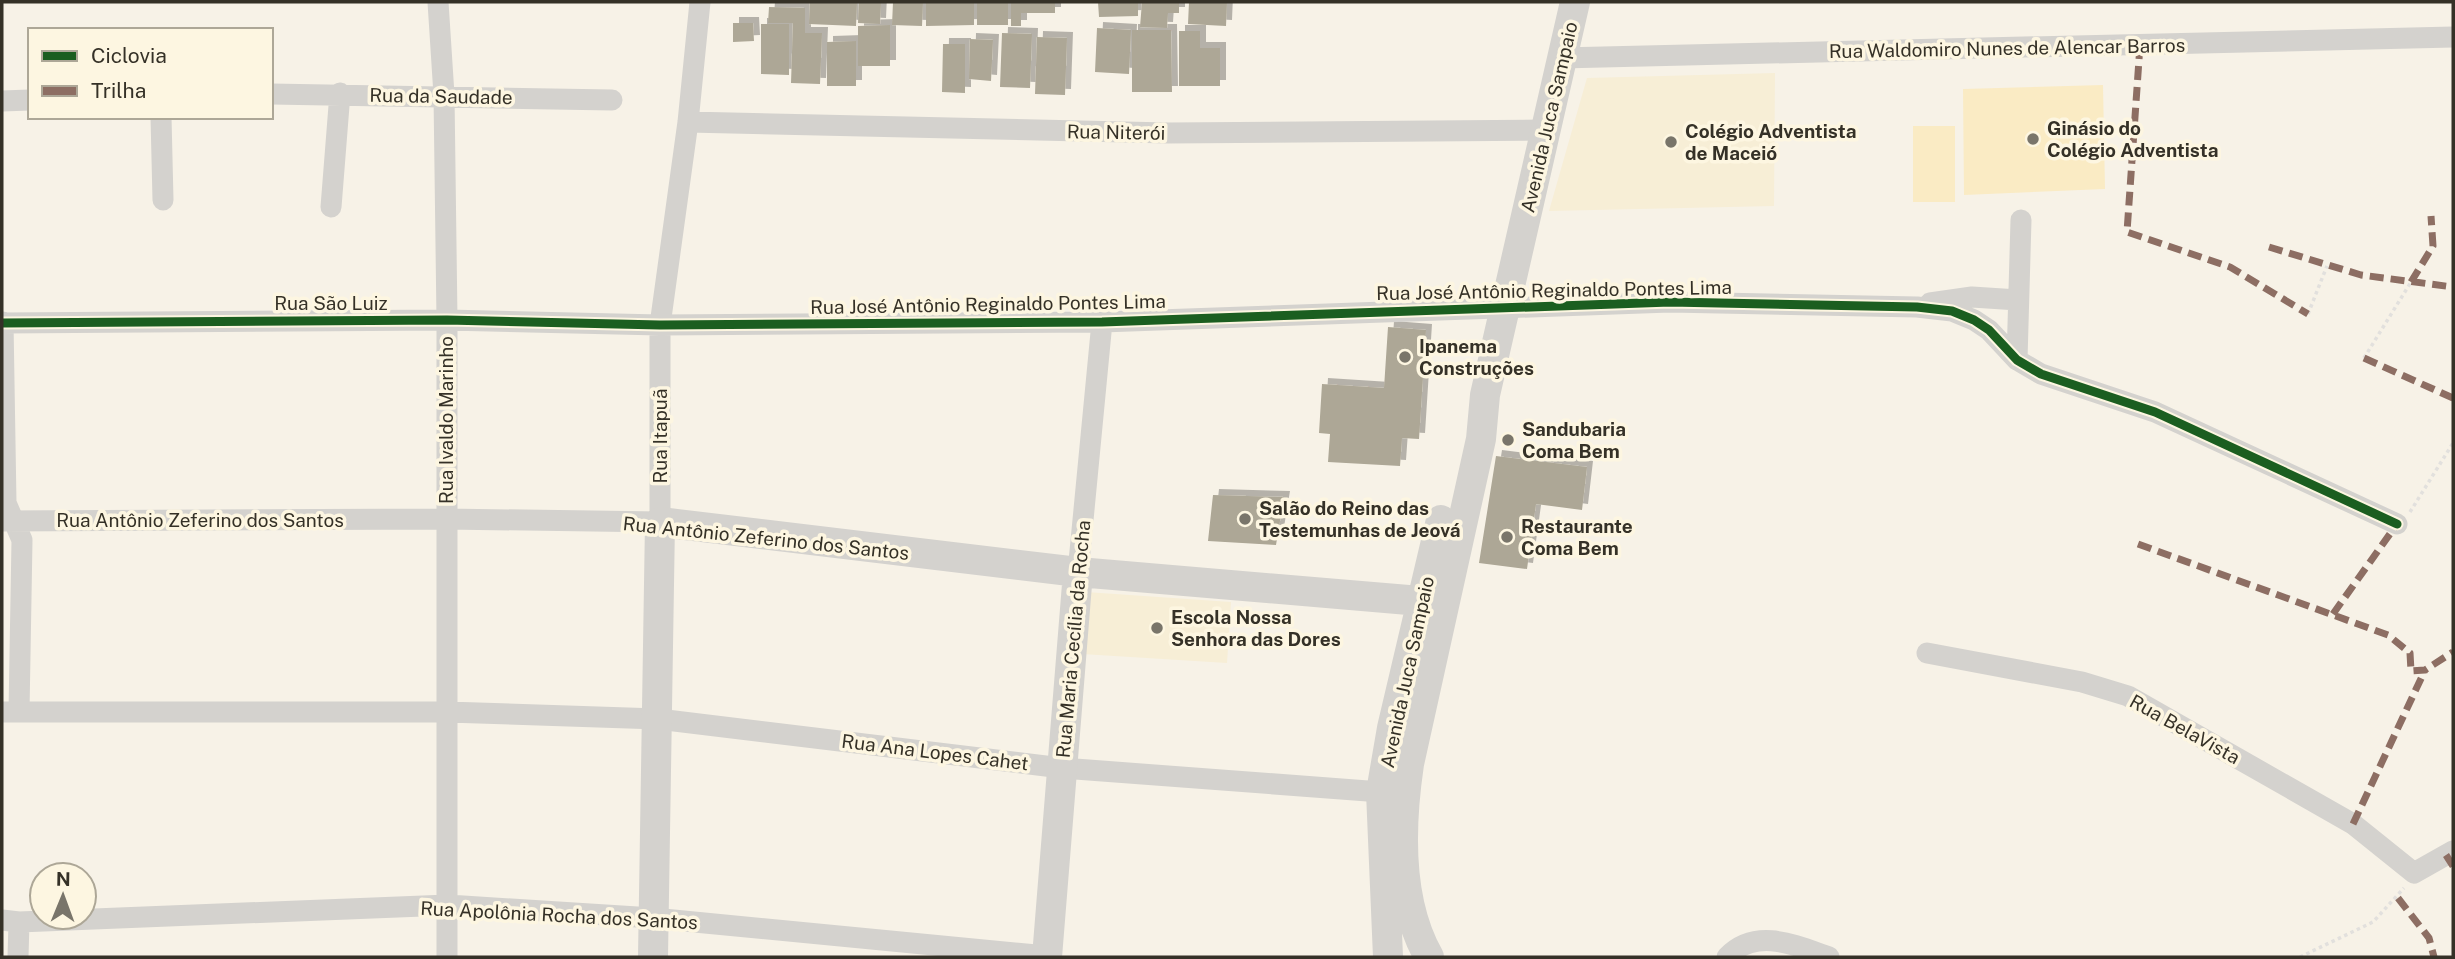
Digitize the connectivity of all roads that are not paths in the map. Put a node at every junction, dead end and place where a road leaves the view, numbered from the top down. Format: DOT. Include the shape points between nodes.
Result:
graph roads {
  1 [pos="438,2"];
  2 [pos="700,2"];
  3 [pos="1575,2"];
  4 [pos="2453,37"];
  5 [pos="1561,58"];
  6 [pos="340,93"];
  7 [pos="273,94"];
  8 [pos="444,95"];
  9 [pos="28,100"];
  10 [pos="612,100"];
  11 [pos="2,101"];
  12 [pos="161,119"];
  13 [pos="688,122"];
  14 [pos="1545,130"];
  15 [pos="163,200"];
  16 [pos="331,207"];
  17 [pos="2021,220"];
  18 [pos="2018,300"];
  19 [pos="1508,307"];
  20 [pos="1917,307"];
  21 [pos="447,320"];
  22 [pos="1102,322"];
  23 [pos="3,323"];
  24 [pos="660,325"];
  25 [pos="2017,360"];
  26 [pos="446,519"];
  27 [pos="7,521"];
  28 [pos="660,523"];
  29 [pos="2398,524"];
  30 [pos="1078,572"];
  31 [pos="1433,601"];
  32 [pos="1927,653"];
  33 [pos="11,712"];
  34 [pos="447,712"];
  35 [pos="658,719"];
  36 [pos="1062,768"];
  37 [pos="1381,792"];
  38 [pos="2453,851"];
  39 [pos="448,905"];
  40 [pos="653,918"];
  41 [pos="10,921"];
  42 [pos="1823,955"];
  43 [pos="1427,956"];
  44 [pos="18,957"];
  45 [pos="447,957"];
  46 [pos="653,957"];
  47 [pos="1047,957"];
  48 [pos="1055,957"];
  49 [pos="1388,957"];
  50 [pos="1727,957"];
  1 -- 8 [label="street, Rua Ivaldo Marinho"];
  2 -- 13 [label="street, Rua Itapuã"];
  3 -- 5 [label="main road, Avenida Juca Sampaio"];
  4 -- 5 [label="street, Rua Waldomiro Nunes de Alencar Barros"];
  5 -- 14 [label="main road, Avenida Juca Sampaio"];
  6 -- 7 [label="street, Rua da Saudade"];
  6 -- 8 [label="street, Rua da Saudade"];
  6 -- 16 [label="street"];
  8 -- 10 [label="street, Rua da Saudade"];
  8 -- 21 [label="street, Rua Ivaldo Marinho"];
  9 -- 11 [label="street"];
  12 -- 15 [label="street"];
  13 -- 14 [label="street, Rua Niterói" via="1168,133"];
  13 -- 24 [label="street, Rua Itapuã"];
  14 -- 19 [label="main road, Avenida Juca Sampaio"];
  17 -- 18 [label="street"];
  18 -- 20 [label="street" via="1972,297"];
  18 -- 25 [label="street"];
  19 -- 20 [label="street, Rua José Antônio Reginaldo Pontes Lima" via="1670,302"];
  19 -- 22 [label="street, Rua José Antônio Reginaldo Pontes Lima"];
  19 -- 31 [label="main road, Avenida Juca Sampaio" via="1485,396 1481,439"];
  20 -- 25 [label="street, Rua José Antônio Reginaldo Pontes Lima" via="1952,311 1974,320"];
  21 -- 23 [label="street, Rua São Luiz"];
  21 -- 24 [label="street, Rua São Luiz"];
  21 -- 26 [label="street, Rua Ivaldo Marinho"];
  22 -- 24 [label="street, Rua José Antônio Reginaldo Pontes Lima"];
  22 -- 30 [label="street, Rua Maria Cecília da Rocha"];
  23 -- 27 [label="street"];
  24 -- 28 [label="street, Rua Itapuã"];
  25 -- 29 [label="street, Rua José Antônio Reginaldo Pontes Lima" via="2041,374 2155,412"];
  26 -- 27 [label="street, Rua Antônio Zeferino dos Santos"];
  26 -- 28 [label="street, Rua Antônio Zeferino dos Santos"];
  26 -- 34 [label="street, Rua Ivaldo Marinho"];
  27 -- 33 [label="street" via="22,540"];
  28 -- 30 [label="main road, Rua Antônio Zeferino dos Santos"];
  28 -- 35 [label="main road, Rua Itapuã"];
  30 -- 31 [label="main road, Rua Antônio Zeferino dos Santos"];
  30 -- 36 [label="main road, Rua Maria Cecília da Rocha"];
  31 -- 37 [label="main road, Avenida Juca Sampaio"];
  31 -- 43 [label="main road, Avenida Juca Sampaio" via="1404,797 1403,856 1410,905"];
  32 -- 38 [label="street, Rua BelaVista" via="2082,682 2128,696 2353,824 2414,873"];
  33 -- 34 [label="street"];
  34 -- 35 [label="street"];
  34 -- 39 [label="street, Rua Ivaldo Marinho"];
  35 -- 36 [label="street, Rua Ana Lopes Cahet"];
  35 -- 40 [label="main road, Rua Itapuã"];
  36 -- 37 [label="street, Rua Ana Lopes Cahet"];
  36 -- 47 [label="main road, Rua Maria Cecília da Rocha"];
  37 -- 49 [label="main road, Avenida Juca Sampaio"];
  39 -- 40 [label="street, Rua Apolônia Rocha dos Santos"];
  39 -- 41 [label="street, Rua Apolônia Rocha dos Santos"];
  39 -- 45 [label="street, Rua Ivaldo Marinho"];
  40 -- 46 [label="main road, Rua Itapuã"];
  40 -- 47 [label="street, Rua Apolônia Rocha dos Santos"];
  41 -- 44 [label="street"];
  42 -- 50 [label="street" via="1768,939 1744,943"];
  47 -- 48 [label="main road, Rua Apolônia Rocha dos Santos"];
}
